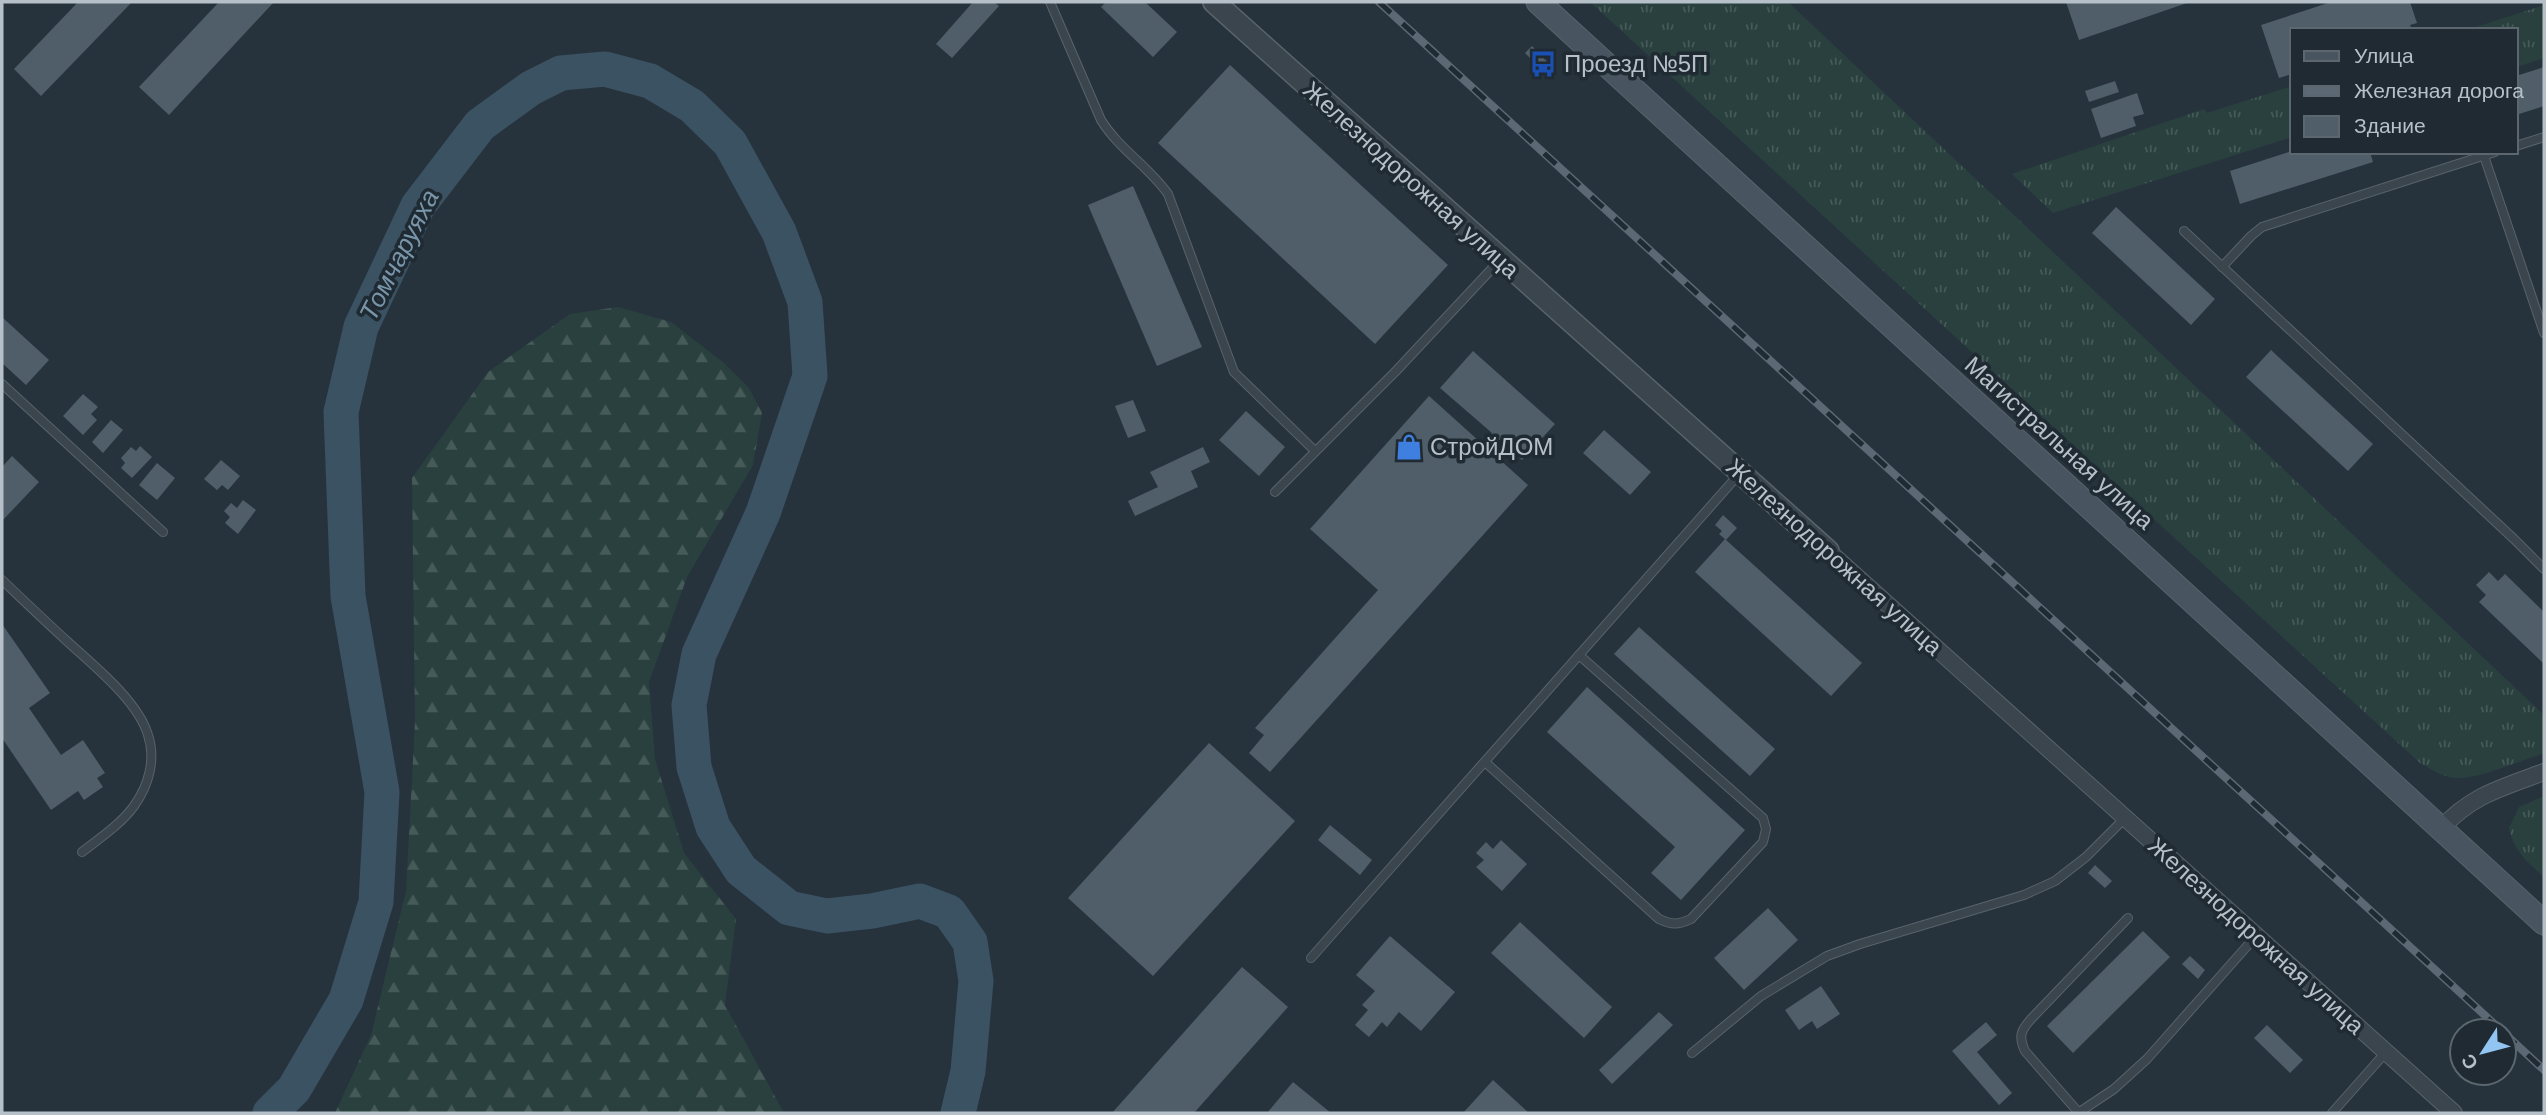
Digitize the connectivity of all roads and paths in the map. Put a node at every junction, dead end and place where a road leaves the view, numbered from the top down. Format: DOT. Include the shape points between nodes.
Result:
graph roads {
  1 [pos="1050,2"];
  2 [pos="1214,2"];
  3 [pos="1538,2"];
  4 [pos="2544,137"];
  5 [pos="2518,145"];
  6 [pos="2490,154"];
  7 [pos="2484,156"];
  8 [pos="2184,232"];
  9 [pos="1500,260"];
  10 [pos="2222,267"];
  11 [pos="2544,333"];
  12 [pos="2,384"];
  13 [pos="1315,451"];
  14 [pos="1740,474"];
  15 [pos="1275,492"];
  16 [pos="163,532"];
  17 [pos="1828,551"];
  18 [pos="2544,569"];
  19 [pos="2,580"];
  20 [pos="1579,655"];
  21 [pos="1485,761"];
  22 [pos="2544,772"];
  23 [pos="2125,818"];
  24 [pos="2442,828"];
  25 [pos="82,852"];
  26 [pos="2128,918"];
  27 [pos="2544,923"];
  28 [pos="2256,936"];
  29 [pos="1311,958"];
  30 [pos="2386,1052"];
  31 [pos="1692,1054"];
  32 [pos="2078,1113"];
  33 [pos="2332,1113"];
  34 [pos="2454,1113"];
  1 -- 13 [label="lane" via="1110,135 1168,194 1234,372"];
  2 -- 9 [label="street, Железнодорожная улица"];
  3 -- 24 [label="main road, Магистральная улица"];
  4 -- 5 [label="lane"];
  6 -- 7 [label="lane"];
  7 -- 10 [label="lane" via="2262,227"];
  7 -- 11 [label="lane"];
  8 -- 10 [label="lane"];
  9 -- 13 [label="lane"];
  9 -- 14 [label="street, Железнодорожная улица"];
  10 -- 18 [label="lane"];
  12 -- 16 [label="lane"];
  13 -- 15 [label="lane"];
  14 -- 17 [label="street, Железнодорожная улица"];
  14 -- 20 [label="lane"];
  17 -- 23 [label="street, Железнодорожная улица"];
  19 -- 25 [label="lane" via="117,689 148,732 150,772 134,807"];
  20 -- 21 [label="lane"];
  20 -- 21 [label="lane" via="1763,818 1763,842 1691,919 1671,924 1659,919"];
  21 -- 29 [label="lane"];
  22 -- 24 [label="street" via="2478,798"];
  23 -- 28 [label="street, Железнодорожная улица"];
  23 -- 31 [label="lane" via="2055,881 2024,895 1827,956 1761,996"];
  24 -- 27 [label="main road, Магистральная улица"];
  26 -- 32 [label="lane" via="2022,1028 2025,1051"];
  28 -- 30 [label="street, Железнодорожная улица"];
  28 -- 32 [label="lane" via="2147,1059"];
  30 -- 33 [label="lane"];
  30 -- 34 [label="street, Железнодорожная улица"];
}
